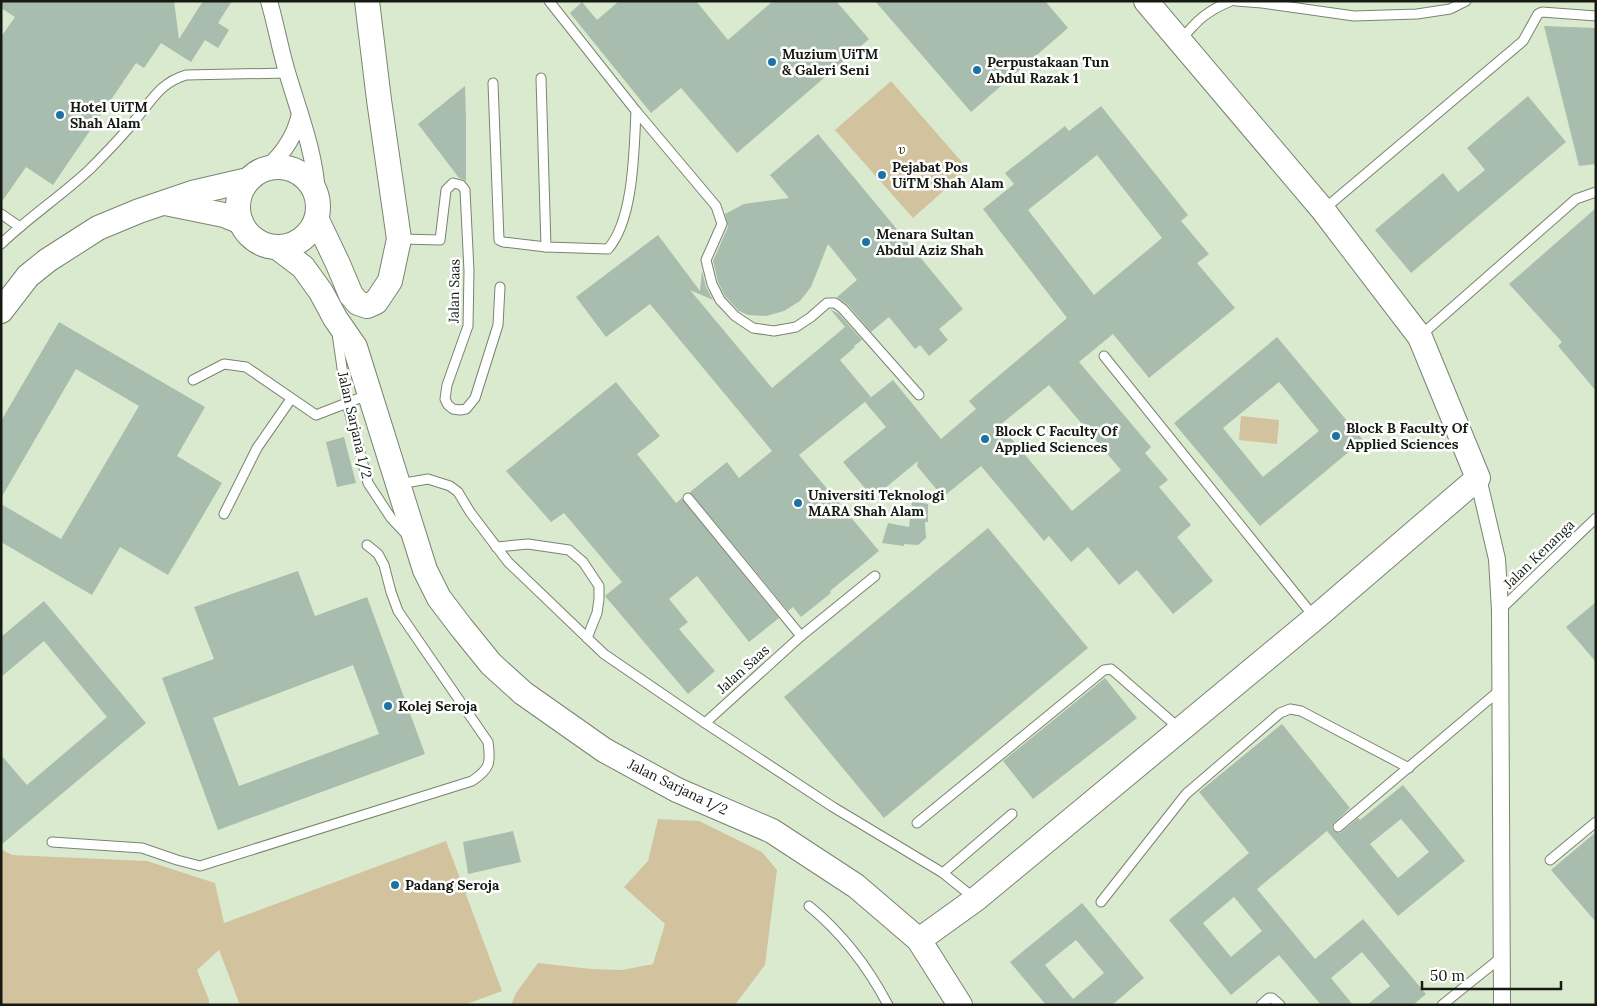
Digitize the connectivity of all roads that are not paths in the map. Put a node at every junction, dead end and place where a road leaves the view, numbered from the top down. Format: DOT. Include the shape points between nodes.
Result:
graph roads {
  1 [pos="269,1"];
  2 [pos="367,1"];
  3 [pos="549,1"];
  4 [pos="1146,1"];
  5 [pos="1231,1"];
  6 [pos="1236,1"];
  7 [pos="1466,1"];
  8 [pos="1596,16"];
  9 [pos="1179,42"];
  10 [pos="287,73"];
  11 [pos="542,78"];
  12 [pos="492,83"];
  13 [pos="636,111"];
  14 [pos="301,112"];
  15 [pos="258,174"];
  16 [pos="1596,192"];
  17 [pos="317,195"];
  18 [pos="164,203"];
  19 [pos="1322,210"];
  20 [pos="1,214"];
  21 [pos="316,220"];
  22 [pos="241,222"];
  23 [pos="20,227"];
  24 [pos="399,239"];
  25 [pos="1,244"];
  26 [pos="546,247"];
  27 [pos="278,248"];
  28 [pos="500,287"];
  29 [pos="1,311"];
  30 [pos="335,318"];
  31 [pos="1420,337"];
  32 [pos="1104,356"];
  33 [pos="193,380"];
  34 [pos="370,394"];
  35 [pos="919,396"];
  36 [pos="291,398"];
  37 [pos="347,403"];
  38 [pos="1478,478"];
  39 [pos="398,484"];
  40 [pos="688,498"];
  41 [pos="224,514"];
  42 [pos="1596,518"];
  43 [pos="367,545"];
  44 [pos="418,546"];
  45 [pos="496,547"];
  46 [pos="875,576"];
  47 [pos="1500,610"];
  48 [pos="1315,618"];
  49 [pos="800,636"];
  50 [pos="587,638"];
  51 [pos="1500,690"];
  52 [pos="705,723"];
  53 [pos="1181,730"];
  54 [pos="1409,768"];
  55 [pos="1012,814"];
  56 [pos="1596,822"];
  57 [pos="917,823"];
  58 [pos="1338,827"];
  59 [pos="52,842"];
  60 [pos="1550,860"];
  61 [pos="943,873"];
  62 [pos="976,899"];
  63 [pos="1101,902"];
  64 [pos="809,906"];
  65 [pos="920,940"];
  66 [pos="1503,956"];
  67 [pos="888,1005"];
  68 [pos="960,1005"];
  69 [pos="1261,1005"];
  70 [pos="1280,1005"];
  71 [pos="1442,1005"];
  72 [pos="1502,1005"];
  1 -- 10 [label="street"];
  2 -- 24 [label="street"];
  3 -- 13 [label="lane"];
  4 -- 9 [label="street"];
  5 -- 9 [label="lane" via="1211,10"];
  6 -- 7 [label="lane" via="1354,16 1417,14 1450,9"];
  8 -- 19 [label="lane" via="1538,14 1523,41"];
  9 -- 19 [label="street"];
  10 -- 14 [label="street"];
  10 -- 23 [label="lane" via="186,75 173,79 160,89 136,120 90,168"];
  11 -- 26 [label="lane"];
  12 -- 26 [label="lane" via="499,240"];
  13 -- 26 [label="lane" via="629,192 623,219 612,244 608,249"];
  13 -- 35 [label="lane" via="716,206 722,224 706,260 720,300 753,328 774,331 796,327 827,303 835,303"];
  14 -- 15 [label="street" via="292,137 277,159"];
  14 -- 17 [label="street" via="316,175"];
  15 -- 17 [label="street" via="278,167 288,168 306,178"];
  15 -- 18 [label="street"];
  15 -- 22 [label="street" via="240,195 238,213"];
  16 -- 31 [label="lane" via="1576,199"];
  17 -- 21 [label="street"];
  18 -- 22 [label="street" via="224,215"];
  18 -- 29 [label="street" via="98,228 48,260 28,276"];
  19 -- 31 [label="street"];
  20 -- 23 [label="lane"];
  21 -- 24 [label="street" via="351,295 358,303 367,306 376,302 390,281"];
  21 -- 27 [label="street" via="302,240"];
  22 -- 27 [label="street" via="255,240"];
  23 -- 25 [label="lane"];
  24 -- 28 [label="lane, Jalan Saas" via="440,240 446,190 456,183 461,185 465,190 468,326 446,392 445,399 453,409 466,409 474,398 498,325"];
  27 -- 30 [label="street, Jalan Sarjana 1/2" via="303,268"];
  30 -- 34 [label="street, Jalan Sarjana 1/2" via="355,347"];
  30 -- 37 [label="lane, Jalan Sarjana 1/2"];
  31 -- 38 [label="street"];
  32 -- 48 [label="lane"];
  33 -- 36 [label="lane" via="224,364 246,367"];
  34 -- 37 [label="lane"];
  34 -- 39 [label="street, Jalan Sarjana 1/2"];
  36 -- 37 [label="lane" via="316,415"];
  36 -- 41 [label="lane" via="257,448"];
  37 -- 44 [label="lane, Jalan Sarjana 1/2" via="368,484 391,518"];
  38 -- 47 [label="street" via="1497,559"];
  38 -- 48 [label="street"];
  39 -- 44 [label="street, Jalan Sarjana 1/2"];
  39 -- 45 [label="lane" via="428,479 450,486 458,492"];
  40 -- 49 [label="lane"];
  42 -- 47 [label="lane, Jalan Kenanga"];
  43 -- 59 [label="lane" via="378,554 384,565 398,611 488,742 490,760 484,772 472,781 200,866 142,848"];
  44 -- 65 [label="street, Jalan Sarjana 1/2" via="439,598 491,664 523,693 604,750 677,790 772,831 856,886"];
  45 -- 50 [label="lane"];
  45 -- 50 [label="lane" via="528,544 569,550 583,562 599,586 597,613"];
  46 -- 49 [label="lane, Jalan Saas"];
  47 -- 51 [label="street"];
  48 -- 53 [label="street"];
  49 -- 52 [label="lane, Jalan Saas"];
  50 -- 52 [label="lane" via="604,654"];
  51 -- 54 [label="lane"];
  51 -- 66 [label="street"];
  52 -- 61 [label="lane" via="833,807"];
  53 -- 57 [label="lane" via="1117,674 1104,670"];
  53 -- 62 [label="street"];
  54 -- 58 [label="lane"];
  54 -- 63 [label="lane" via="1300,711 1280,713 1186,794"];
  55 -- 61 [label="lane"];
  56 -- 60 [label="lane"];
  61 -- 62 [label="lane"];
  62 -- 65 [label="street"];
  64 -- 67 [label="lane" via="843,938"];
  65 -- 68 [label="street, Jalan Sarjana 1/2"];
  66 -- 71 [label="lane"];
  66 -- 72 [label="street"];
  69 -- 70 [label="lane" via="1272,998"];
}
